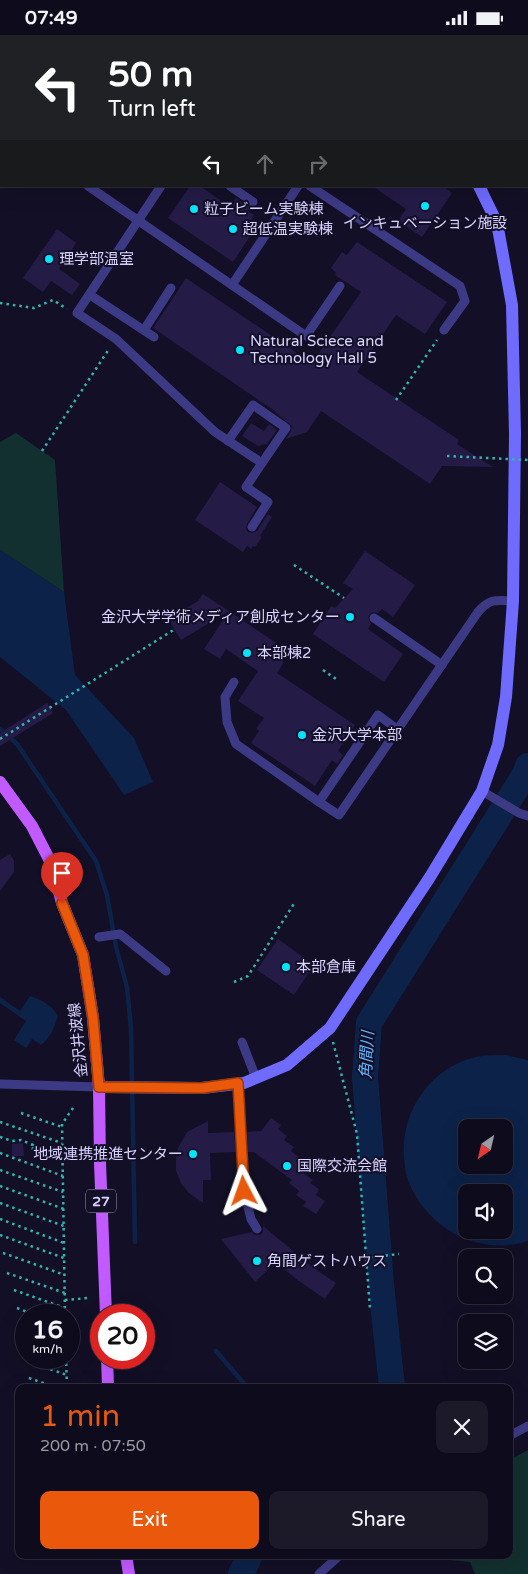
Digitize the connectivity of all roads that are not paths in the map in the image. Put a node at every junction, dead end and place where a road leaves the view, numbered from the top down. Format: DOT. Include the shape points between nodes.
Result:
graph roads {
  1 [pos="89,187"];
  2 [pos="159,187"];
  3 [pos="231,187"];
  4 [pos="297,187"];
  5 [pos="312,187"];
  6 [pos="480,187"];
  7 [pos="253,202"];
  8 [pos="138,221"];
  9 [pos="232,285"];
  10 [pos="340,285"];
  11 [pos="171,288"];
  12 [pos="90,295"];
  13 [pos="144,330"];
  14 [pos="444,330"];
  15 [pos="154,337"];
  16 [pos="228,441"];
  17 [pos="262,463"];
  18 [pos="252,527"];
  19 [pos="513,601"];
  20 [pos="374,619"];
  21 [pos="442,665"];
  22 [pos="234,682"];
  23 [pos="397,729"];
  24 [pos="0,782"];
  25 [pos="482,791"];
  26 [pos="319,802"];
  27 [pos="524,815"];
  28 [pos="102,936"];
  29 [pos="166,971"];
  30 [pos="242,1042"];
  31 [pos="256,1077"];
  32 [pos="238,1083"];
  33 [pos="0,1084"];
  34 [pos="99,1087"];
  35 [pos="257,1229"];
  36 [pos="106,1304"];
  37 [pos="107,1369"];
  38 [pos="108,1384"];
  39 [pos="528,1426"];
  40 [pos="513,1434"];
  41 [pos="127,1559"];
  42 [pos="336,1559"];
  43 [pos="129,1574"];
  44 [pos="319,1574"];
  1 -- 8 [label="lane"];
  2 -- 8 [label="lane"];
  3 -- 7 [label="lane"];
  4 -- 9 [label="lane"];
  5 -- 14 [label="lane" via="460,286 465,301"];
  6 -- 19 [label="street" via="496,223 512,305 515,434"];
  8 -- 9 [label="lane"];
  8 -- 12 [label="lane"];
  9 -- 10 [label="lane" via="306,336"];
  11 -- 13 [label="lane"];
  12 -- 13 [label="lane"];
  12 -- 16 [label="lane" via="77,313 116,339"];
  13 -- 15 [label="lane"];
  16 -- 17 [label="lane"];
  16 -- 17 [label="lane" via="253,405 286,427"];
  17 -- 18 [label="lane" via="246,487 268,502"];
  19 -- 21 [label="lane" via="492,600 486,603"];
  19 -- 25 [label="street" via="506,697 498,745"];
  20 -- 21 [label="lane"];
  21 -- 23 [label="lane"];
  22 -- 26 [label="lane" via="225,697 227,722 236,744"];
  23 -- 26 [label="lane" via="339,815"];
  23 -- 26 [label="lane" via="378,715"];
  24 -- 34 [label="main road, 金沢井波線 / 27" via="32,826 50,863 83,955"];
  25 -- 27 [label="lane"];
  25 -- 31 [label="street" via="430,877 330,1028 287,1065"];
  28 -- 29 [label="lane" via="120,933"];
  30 -- 31 [label="lane"];
  31 -- 32 [label="street"];
  32 -- 34 [label="street" via="202,1088"];
  32 -- 35 [label="lane" via="244,1191"];
  33 -- 34 [label="lane"];
  34 -- 36 [label="main road, 金沢井波線 / 27"];
  37 -- 38 [label="main road"];
  39 -- 40 [label="lane"];
  41 -- 43 [label="main road"];
  42 -- 44 [label="lane"];
}
